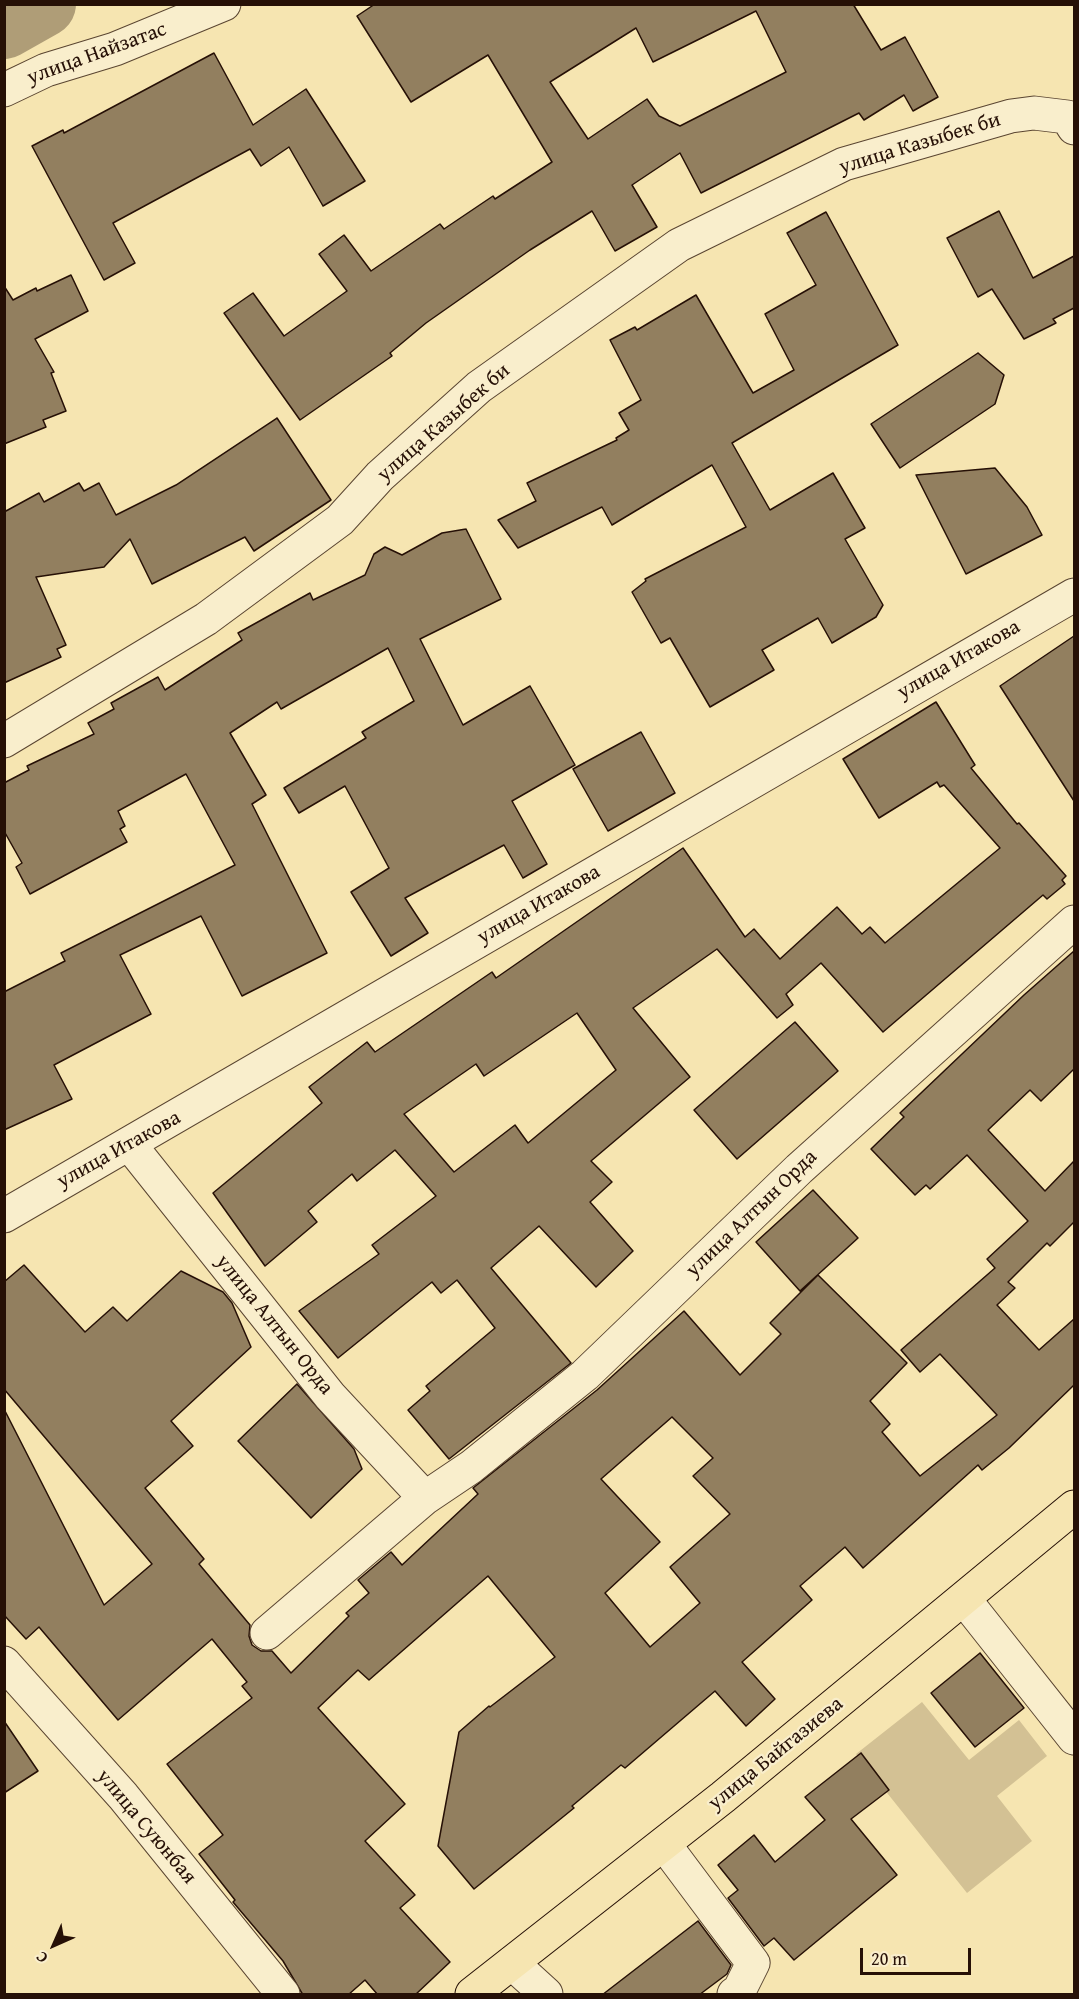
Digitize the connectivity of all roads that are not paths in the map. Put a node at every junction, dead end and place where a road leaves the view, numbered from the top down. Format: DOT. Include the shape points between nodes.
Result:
graph roads {
  1 [pos="224,4"];
  2 [pos="4,90"];
  3 [pos="1074,128"];
  4 [pos="1074,595"];
  5 [pos="4,741"];
  6 [pos="1074,922"];
  7 [pos="130,1145"];
  8 [pos="4,1216"];
  9 [pos="424,1498"];
  10 [pos="1074,1508"];
  11 [pos="964,1599"];
  12 [pos="267,1633"];
  13 [pos="4,1663"];
  14 [pos="1074,1738"];
  15 [pos="664,1844"];
  16 [pos="512,1963"];
  17 [pos="283,1995"];
  18 [pos="472,1995"];
  19 [pos="546,1995"];
  20 [pos="734,1995"];
  1 -- 2 [label="street, улица Найзатас" via="115,49 46,70"];
  3 -- 5 [label="street, улица Казыбек би" via="1066,117 1034,113 1011,116 844,164 679,245 478,387 380,476 340,520 225,605"];
  4 -- 7 [label="street, улица Итакова"];
  6 -- 9 [label="street, улица Алтын Орда" via="799,1169 585,1375 471,1467"];
  7 -- 8 [label="street, улица Итакова"];
  7 -- 9 [label="street, улица Алтын Орда" via="330,1396"];
  9 -- 12 [label="street, улица Алтын Орда"];
  10 -- 11 [label="main road, улица Байгазиева"];
  11 -- 14 [label="street"];
  11 -- 15 [label="main road, улица Байгазиева"];
  13 -- 17 [label="street, улица Суюнбая" via="123,1796"];
  15 -- 16 [label="main road, улица Байгазиева"];
  15 -- 20 [label="street" via="753,1963"];
  16 -- 18 [label="main road, улица Байгазиева"];
  16 -- 19 [label="street"];
}
